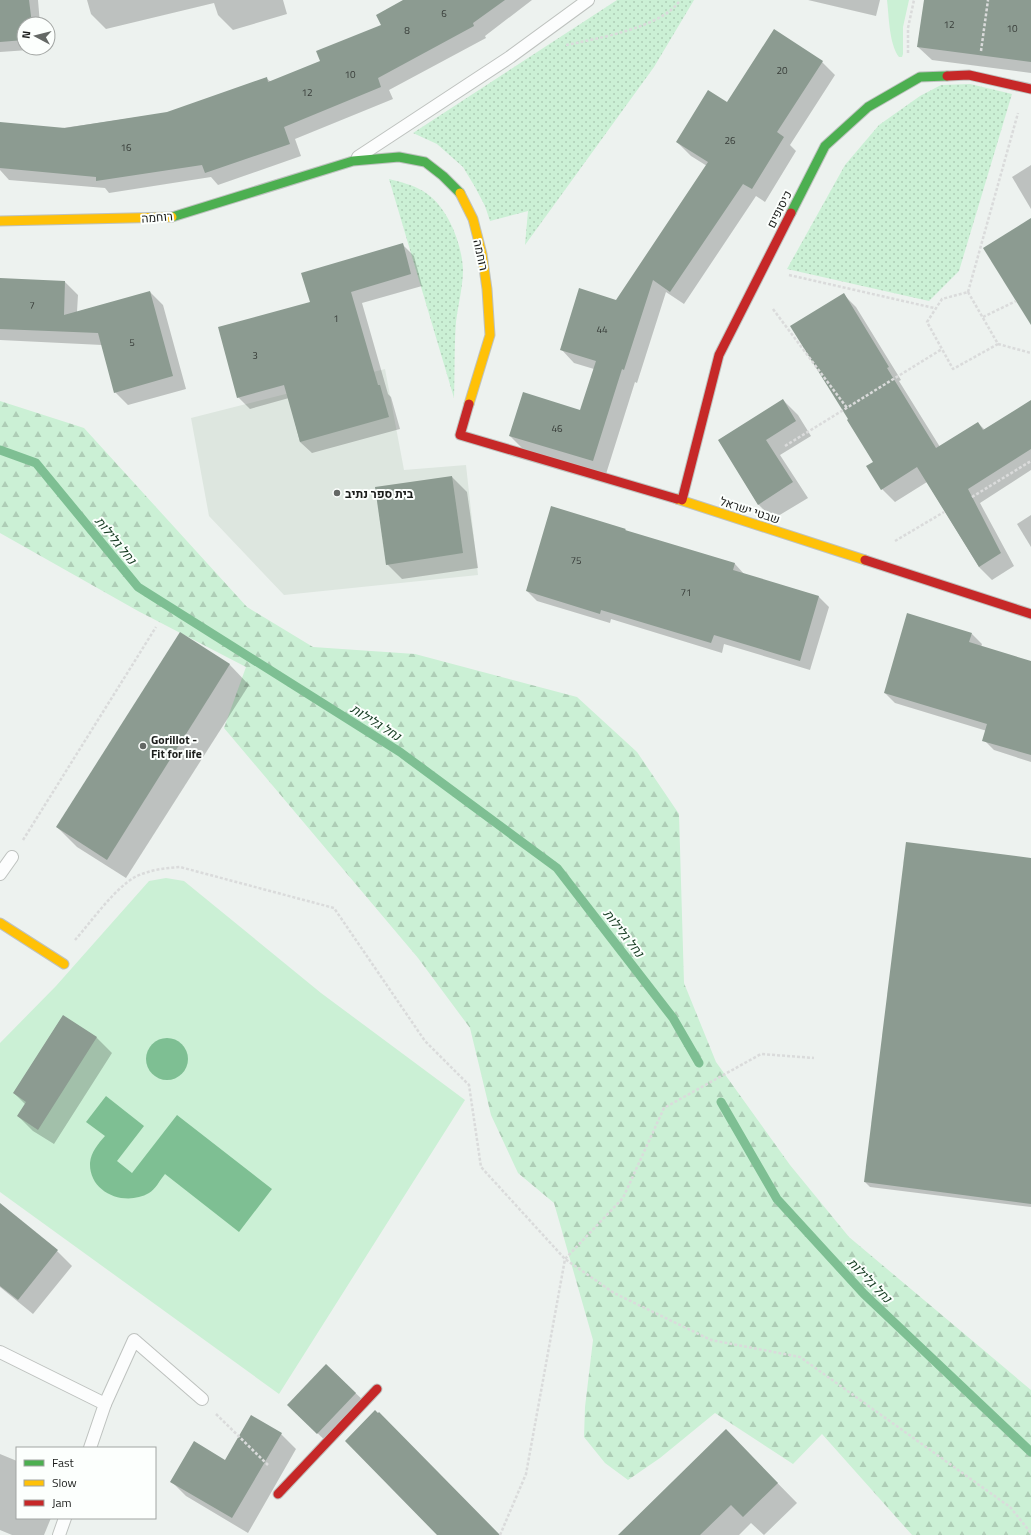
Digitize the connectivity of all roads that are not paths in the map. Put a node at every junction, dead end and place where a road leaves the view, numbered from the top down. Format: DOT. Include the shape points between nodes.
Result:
graph roads {
  1 [pos="588,0"];
  2 [pos="1028,88"];
  3 [pos="353,161"];
  4 [pos="0,221"];
  5 [pos="460,435"];
  6 [pos="682,500"];
  7 [pos="1031,614"];
  8 [pos="12,857"];
  9 [pos="0,874"];
  10 [pos="0,923"];
  11 [pos="60,962"];
  12 [pos="0,1352"];
  13 [pos="377,1389"];
  14 [pos="202,1400"];
  15 [pos="105,1404"];
  16 [pos="90,1447"];
  17 [pos="278,1494"];
  18 [pos="65,1519"];
  19 [pos="59,1535"];
  1 -- 3 [label="lane, רוחמה" via="510,57"];
  2 -- 6 [label="street, כיסופים" via="969,75 920,77 868,107 825,146 719,356"];
  3 -- 4 [label="street, רוחמה" via="168,218"];
  3 -- 5 [label="street, רוחמה" via="399,157 425,162 459,192 473,219 483,261 490,336"];
  5 -- 6 [label="street, שבטי ישראל"];
  6 -- 7 [label="street, שבטי ישראל"];
  8 -- 9 [label="lane"];
  10 -- 11 [label="street"];
  12 -- 15 [label="lane"];
  13 -- 17 [label="street"];
  14 -- 15 [label="lane" via="134,1340"];
  15 -- 16 [label="lane"];
  18 -- 19 [label="lane"];
}
